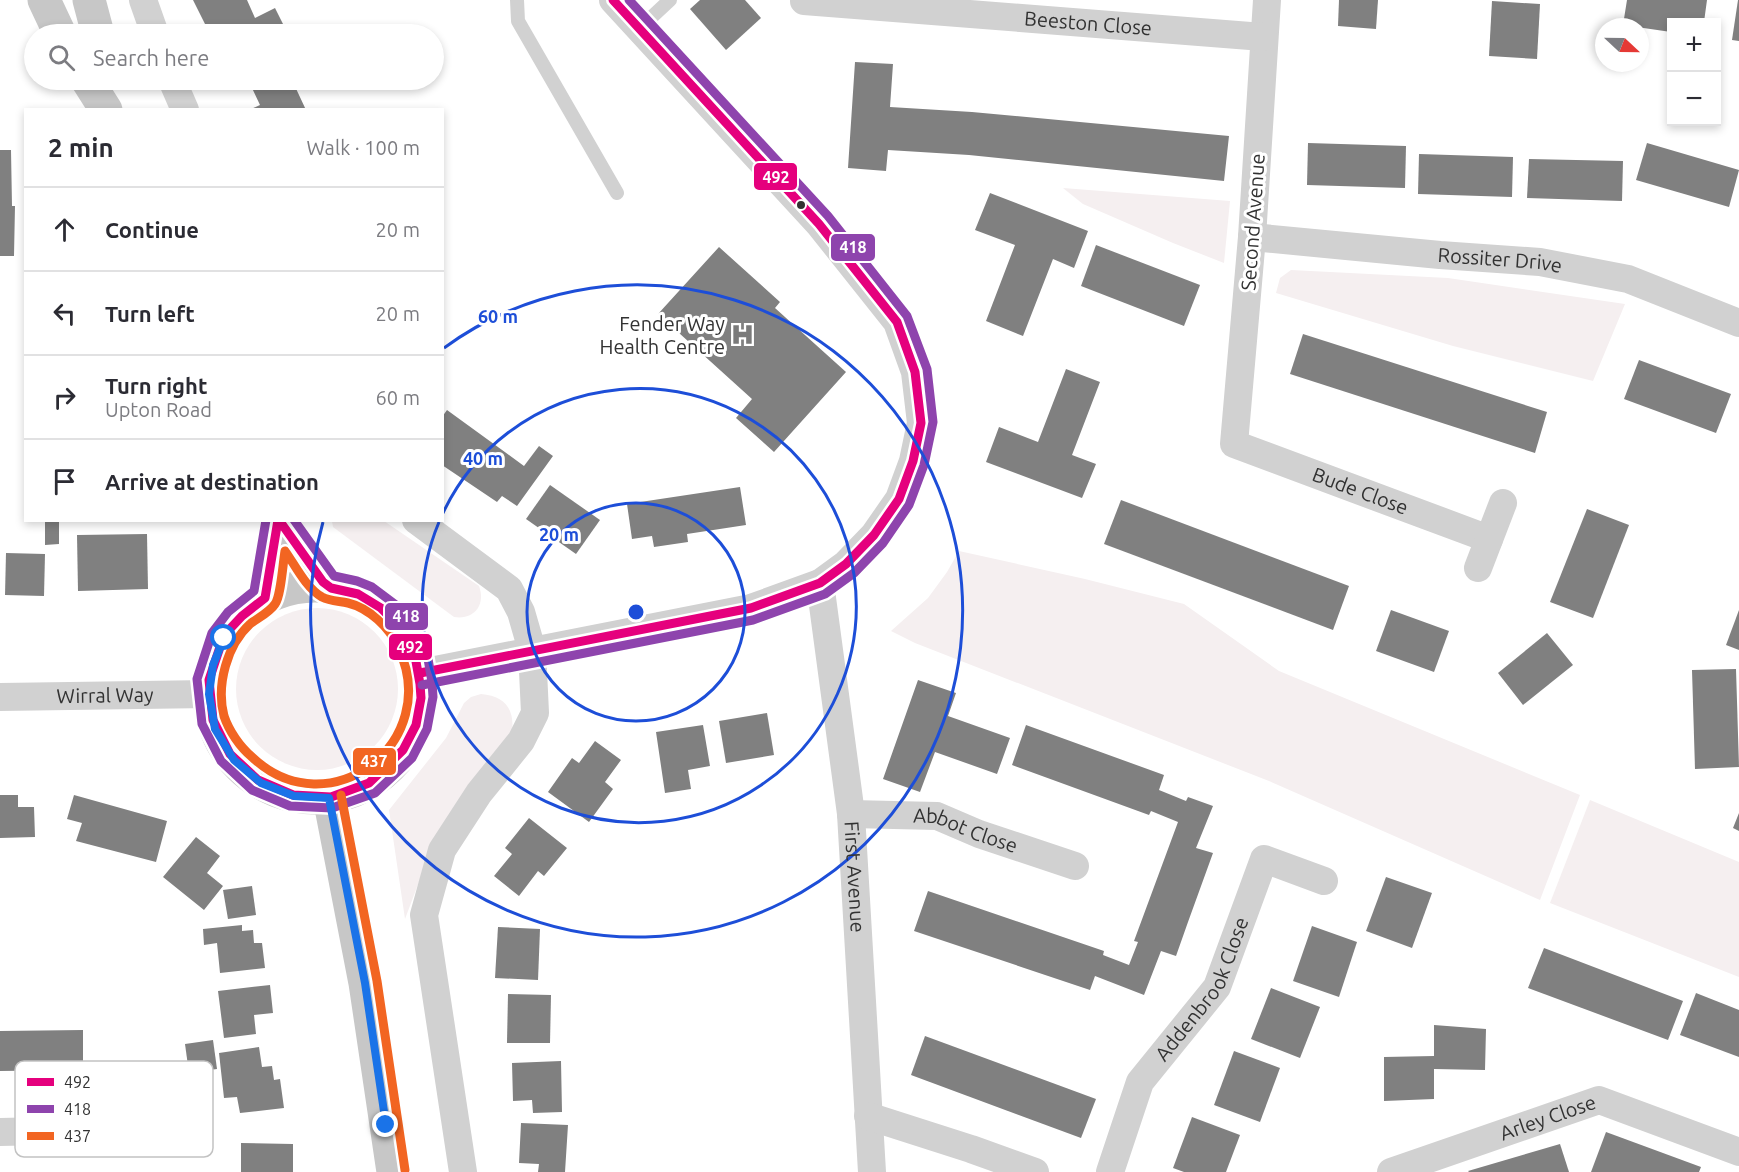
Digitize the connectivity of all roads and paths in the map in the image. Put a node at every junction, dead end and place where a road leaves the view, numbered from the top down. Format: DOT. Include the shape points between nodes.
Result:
graph roads {
  1 [pos="44,0"];
  2 [pos="89,0"];
  3 [pos="143,0"];
  4 [pos="517,0"];
  5 [pos="613,0"];
  6 [pos="670,0"];
  7 [pos="1267,0"];
  8 [pos="804,2"];
  9 [pos="55,24"];
  10 [pos="95,24"];
  11 [pos="151,24"];
  12 [pos="640,28"];
  13 [pos="1263,37"];
  14 [pos="93,90"];
  15 [pos="114,90"];
  16 [pos="176,90"];
  17 [pos="105,108"];
  18 [pos="118,108"];
  19 [pos="184,108"];
  20 [pos="617,193"];
  21 [pos="1252,237"];
  22 [pos="1739,323"];
  23 [pos="1234,444"];
  24 [pos="1503,503"];
  25 [pos="278,522"];
  26 [pos="280,522"];
  27 [pos="419,522"];
  28 [pos="1489,539"];
  29 [pos="1478,568"];
  30 [pos="820,583"];
  31 [pos="327,585"];
  32 [pos="265,598"];
  33 [pos="532,650"];
  34 [pos="420,673"];
  35 [pos="209,694"];
  36 [pos="0,697"];
  37 [pos="329,798"];
  38 [pos="851,814"];
  39 [pos="1075,866"];
  40 [pos="1324,880"];
  41 [pos="868,1116"];
  42 [pos="0,1132"];
  43 [pos="15,1132"];
  44 [pos="1739,1152"];
  45 [pos="393,1172"];
  46 [pos="463,1172"];
  47 [pos="872,1172"];
  48 [pos="1035,1172"];
  49 [pos="1110,1172"];
  50 [pos="1391,1172"];
  1 -- 9 [label="main road"];
  2 -- 10 [label="main road"];
  3 -- 11 [label="street"];
  4 -- 20 [label="lane" via="518,21"];
  5 -- 12 [label="street"];
  6 -- 12 [label="lane"];
  7 -- 13 [label="street, Second Avenue"];
  8 -- 13 [label="street, Beeston Close"];
  12 -- 30 [label="street" via="819,224 883,304 897,322 915,372 921,423 913,461 898,499 874,535 846,564"];
  13 -- 21 [label="street, Second Avenue"];
  14 -- 17 [label="main road"];
  15 -- 18 [label="main road"];
  16 -- 19 [label="street"];
  21 -- 22 [label="street, Rossiter Drive" via="1540,262 1628,279"];
  21 -- 23 [label="street, Second Avenue"];
  23 -- 28 [label="street, Bude Close"];
  24 -- 28 [label="street"];
  25 -- 32 [label="main road"];
  26 -- 31 [label="main road"];
  27 -- 33 [label="street" via="509,589 521,612"];
  28 -- 29 [label="street"];
  30 -- 33 [label="street" via="751,608"];
  30 -- 38 [label="street, First Avenue"];
  31 -- 32 [label="main road" via="295,587"];
  31 -- 34 [label="main road" via="360,594 388,614 409,641"];
  32 -- 35 [label="main road" via="242,615 224,638 213,665"];
  33 -- 34 [label="street"];
  33 -- 46 [label="street" via="535,713 521,741 442,850 424,915"];
  34 -- 37 [label="main road" via="421,707 410,740 390,768 362,788"];
  35 -- 36 [label="street, Wirral Way"];
  35 -- 37 [label="main road" via="215,729 234,760 261,783 294,796"];
  37 -- 45 [label="main road" via="365,983"];
  38 -- 39 [label="street, Abbot Close" via="937,816"];
  38 -- 41 [label="street, First Avenue"];
  40 -- 49 [label="street, Addenbrook Close" via="1264,859 1217,987 1140,1082"];
  41 -- 47 [label="street, First Avenue"];
  41 -- 48 [label="street"];
  42 -- 43 [label="street"];
  44 -- 50 [label="street, Arley Close" via="1599,1100"];
}
